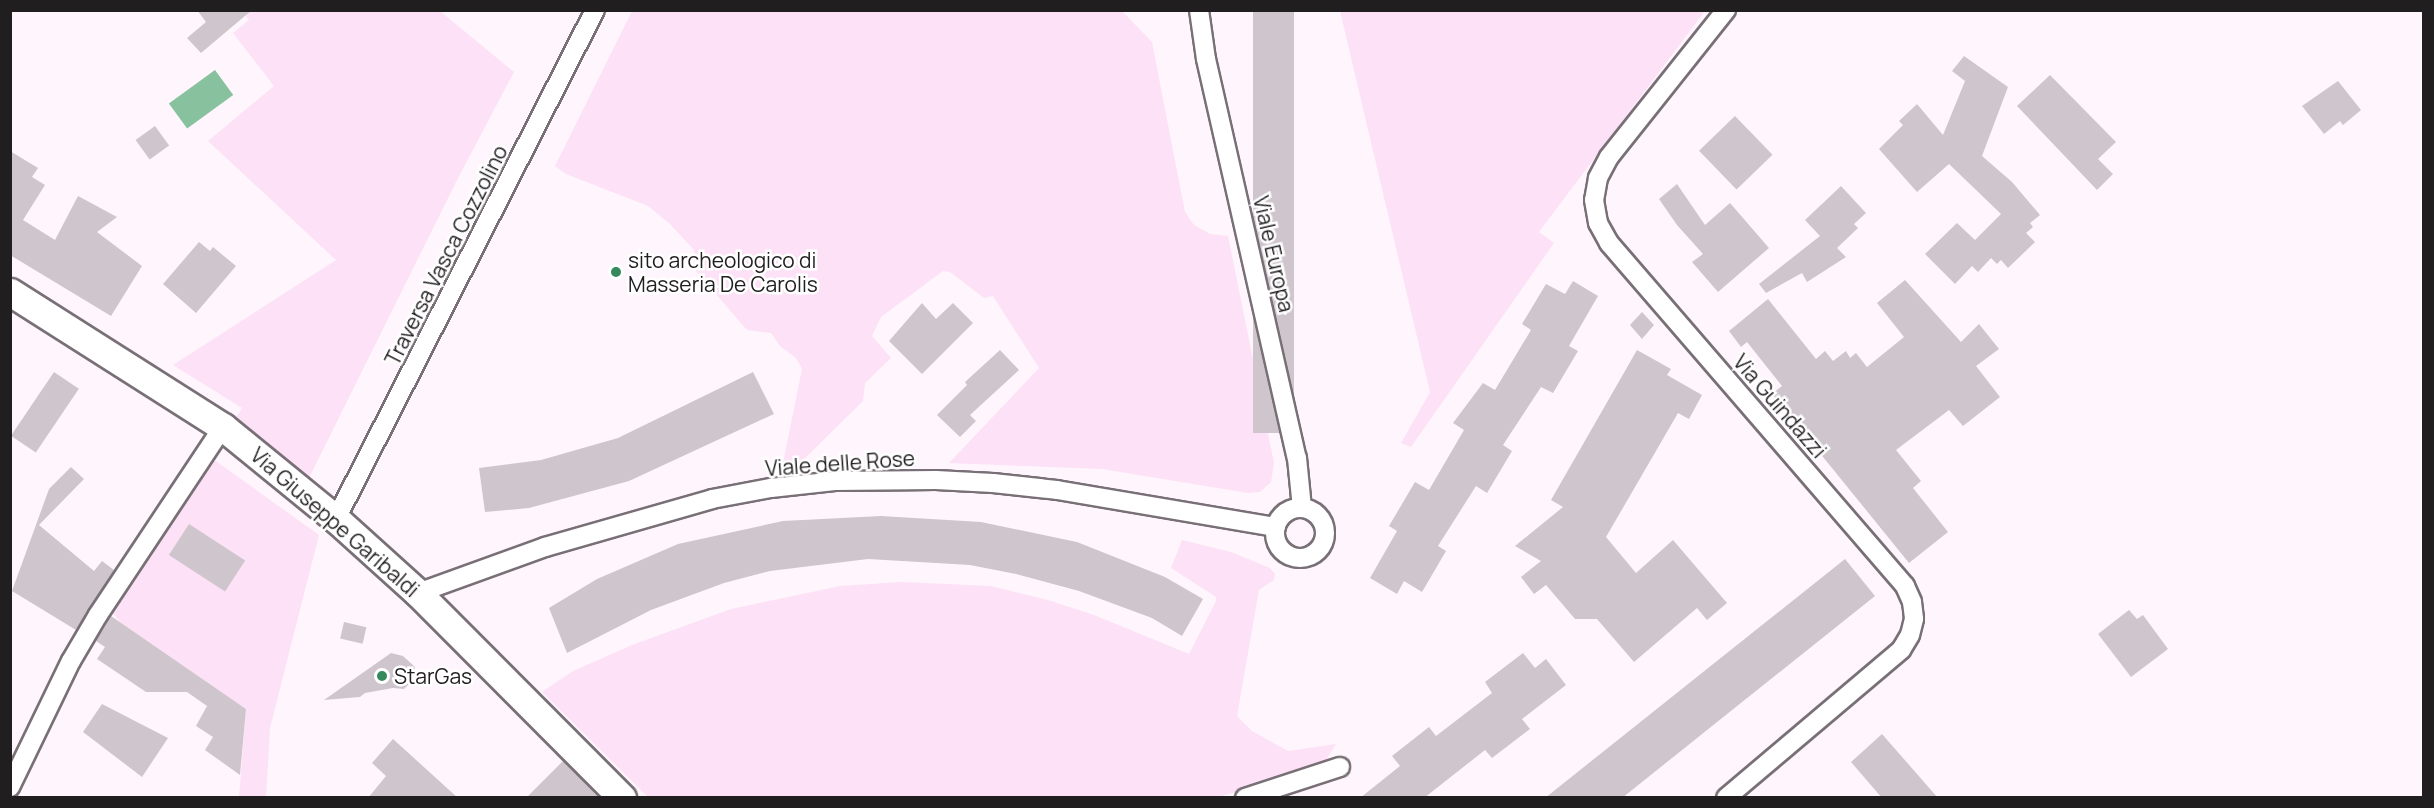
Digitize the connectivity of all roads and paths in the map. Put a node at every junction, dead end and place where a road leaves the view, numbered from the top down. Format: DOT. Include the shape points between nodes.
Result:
graph roads {
  1 [pos="596,10"];
  2 [pos="1199,10"];
  3 [pos="1726,10"];
  4 [pos="10,292"];
  5 [pos="223,427"];
  6 [pos="1302,508"];
  7 [pos="336,519"];
  8 [pos="1276,527"];
  9 [pos="418,593"];
  10 [pos="1340,767"];
  11 [pos="10,787"];
  12 [pos="622,798"];
  13 [pos="1245,798"];
  14 [pos="1726,798"];
  1 -- 7 [label="street, Traversa Vasca Cozzolino"];
  2 -- 6 [label="street, Viale Europa" via="1206,59 1297,458"];
  3 -- 14 [label="street, Via Guindazzi" via="1609,158 1598,177 1594,200 1598,223 1609,243 1905,586 1914,619 1901,650"];
  4 -- 5 [label="main road, Via Giuseppe Garibaldi"];
  5 -- 7 [label="main road, Via Giuseppe Garibaldi"];
  5 -- 11 [label="street" via="98,615 71,661"];
  6 -- 8 [label="street" via="1286,513"];
  6 -- 8 [label="street" via="1319,517 1324,526 1325,535 1316,552 1300,558 1283,552 1275,536"];
  7 -- 9 [label="main road, Via Giuseppe Garibaldi"];
  8 -- 9 [label="street, Viale delle Rose" via="993,483 835,481 712,499 545,547"];
  9 -- 12 [label="main road, Via Giuseppe Garibaldi"];
  10 -- 13 [label="street"];
}
